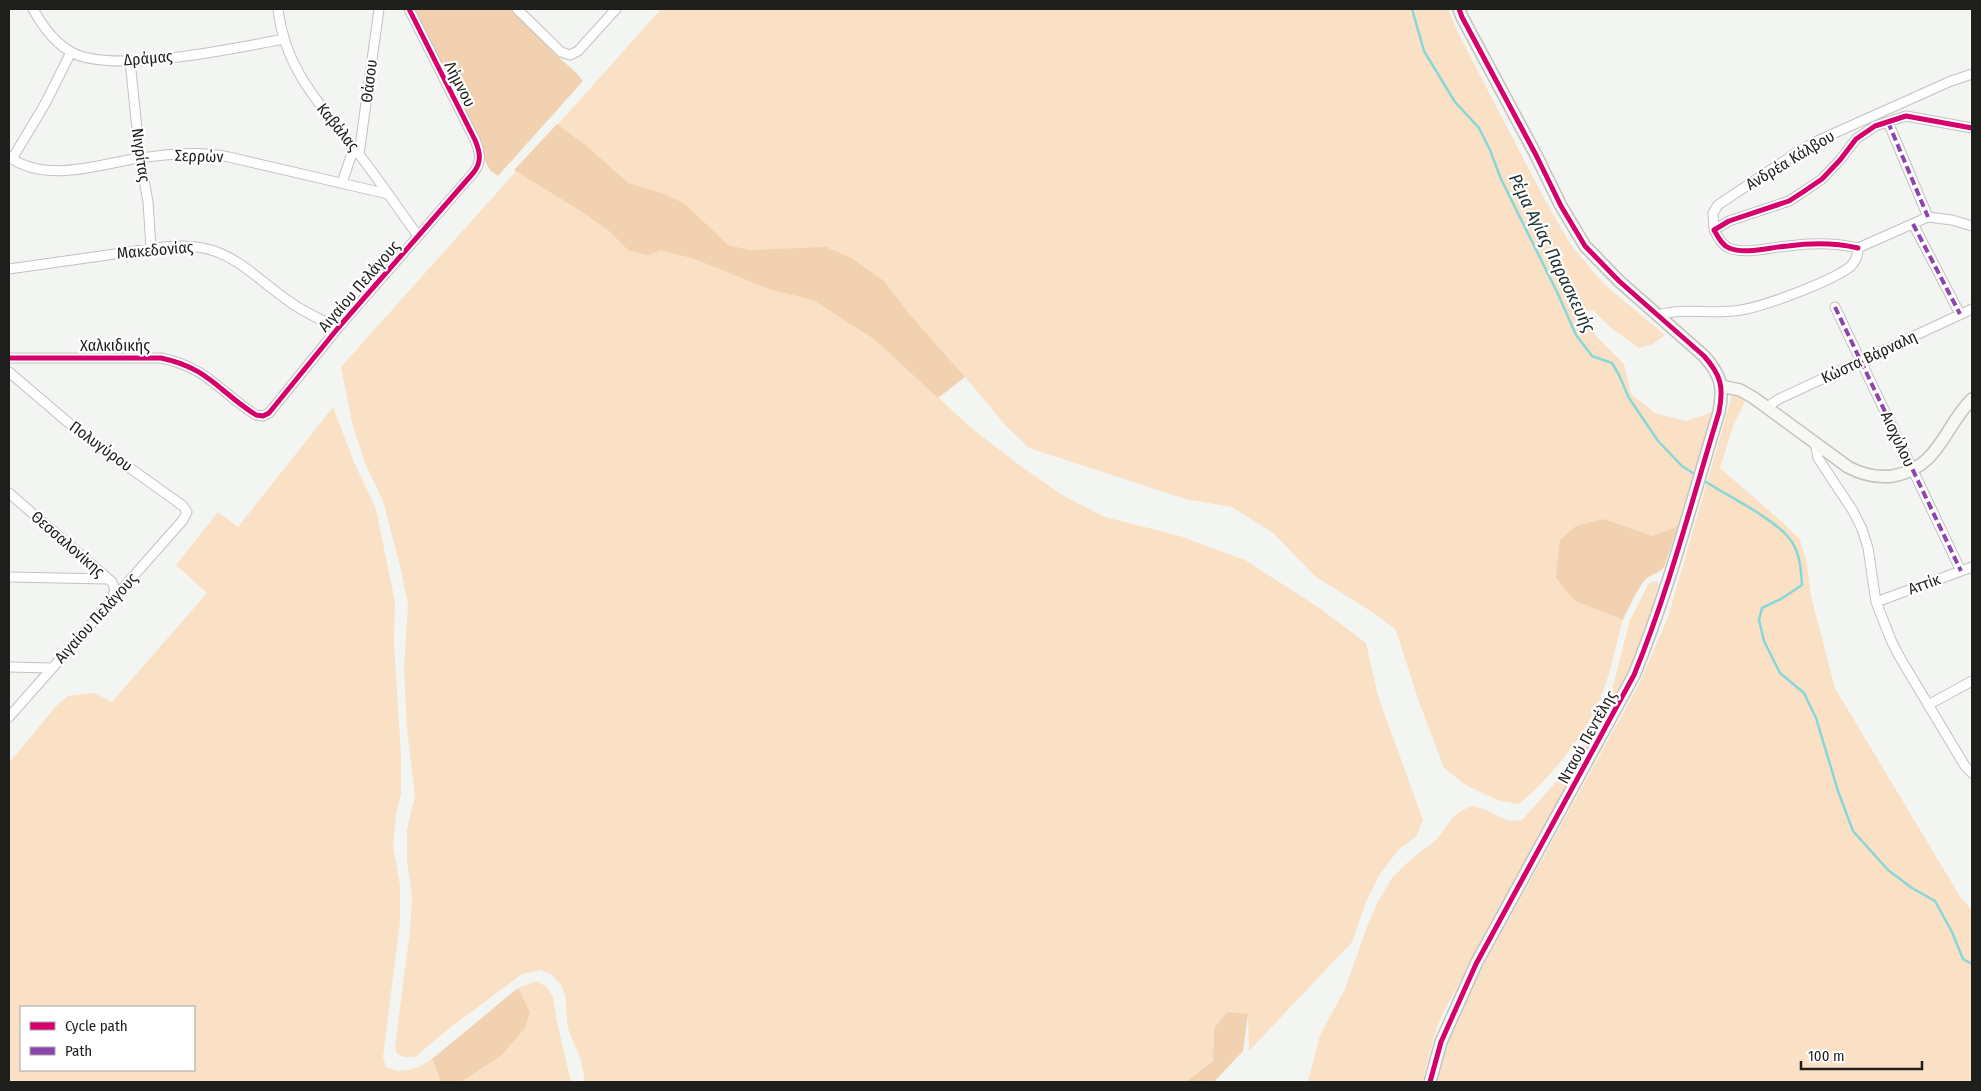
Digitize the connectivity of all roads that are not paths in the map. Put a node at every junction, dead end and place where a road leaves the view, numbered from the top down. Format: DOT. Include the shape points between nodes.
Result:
graph roads {
  1 [pos="33,9"];
  2 [pos="278,9"];
  3 [pos="379,9"];
  4 [pos="409,9"];
  5 [pos="518,9"];
  6 [pos="616,9"];
  7 [pos="1459,9"];
  8 [pos="284,39"];
  9 [pos="71,52"];
  10 [pos="130,61"];
  11 [pos="1972,74"];
  12 [pos="1873,122"];
  13 [pos="1888,122"];
  14 [pos="1972,128"];
  15 [pos="357,151"];
  16 [pos="10,158"];
  17 [pos="140,158"];
  18 [pos="474,172"];
  19 [pos="342,183"];
  20 [pos="388,194"];
  21 [pos="1928,217"];
  22 [pos="1913,224"];
  23 [pos="1972,226"];
  24 [pos="1714,230"];
  25 [pos="418,236"];
  26 [pos="151,248"];
  27 [pos="1858,248"];
  28 [pos="9,269"];
  29 [pos="1835,307"];
  30 [pos="1972,309"];
  31 [pos="1960,314"];
  32 [pos="1658,315"];
  33 [pos="338,328"];
  34 [pos="9,358"];
  35 [pos="1861,360"];
  36 [pos="9,372"];
  37 [pos="1721,386"];
  38 [pos="1972,399"];
  39 [pos="1767,407"];
  40 [pos="263,416"];
  41 [pos="1816,442"];
  42 [pos="1913,470"];
  43 [pos="9,493"];
  44 [pos="183,520"];
  45 [pos="1972,567"];
  46 [pos="1961,571"];
  47 [pos="9,577"];
  48 [pos="109,579"];
  49 [pos="110,601"];
  50 [pos="1876,602"];
  51 [pos="9,667"];
  52 [pos="51,668"];
  53 [pos="1972,681"];
  54 [pos="1928,705"];
  55 [pos="9,717"];
  56 [pos="1972,773"];
  57 [pos="1430,1082"];
  1 -- 9 [label="street, Δράμας" via="49,34"];
  2 -- 8 [label="street, Καβάλας"];
  3 -- 15 [label="street, Θάσου"];
  4 -- 18 [label="street, Λήμνου" via="477,146 480,160"];
  5 -- 6 [label="street" via="559,50 570,55 578,51"];
  7 -- 32 [label="street" via="1585,246"];
  8 -- 10 [label="street, Δράμας"];
  8 -- 15 [label="street, Καβάλας" via="303,82"];
  9 -- 10 [label="street, Δράμας" via="94,59"];
  9 -- 16 [label="street" via="46,104"];
  10 -- 17 [label="street, Νιγρίτας"];
  11 -- 12 [label="street, Ανδρέα Κάλβου" via="1951,81"];
  12 -- 13 [label="street"];
  12 -- 24 [label="street" via="1822,179 1804,192"];
  12 -- 24 [label="street, Ανδρέα Κάλβου" via="1841,130 1798,151 1718,205 1713,213"];
  13 -- 14 [label="street" via="1906,116"];
  13 -- 21 [label="street"];
  15 -- 19 [label="street, Θάσου"];
  15 -- 20 [label="street, Καβάλας"];
  16 -- 17 [label="street, Σερρών" via="34,168 58,171"];
  17 -- 19 [label="street, Σερρών" via="220,155"];
  17 -- 26 [label="street, Νιγρίτας" via="148,202"];
  18 -- 25 [label="street, Αιγαίου Πελάγους"];
  19 -- 20 [label="street, Σερρών"];
  20 -- 25 [label="street, Καβάλας"];
  21 -- 22 [label="street"];
  21 -- 23 [label="street"];
  22 -- 27 [label="street"];
  22 -- 31 [label="street"];
  24 -- 27 [label="street" via="1728,247 1739,250 1830,244"];
  25 -- 33 [label="street, Αιγαίου Πελάγους"];
  26 -- 28 [label="street, Μακεδονίας"];
  26 -- 33 [label="street, Μακεδονίας" via="189,245 220,252 296,306"];
  27 -- 32 [label="street" via="1858,256 1852,265 1824,281 1769,302 1742,310 1712,313 1675,311"];
  29 -- 35 [label="street, Αισχύλου"];
  30 -- 31 [label="street, Κώστα Βάρναλη"];
  31 -- 35 [label="street, Κώστα Βάρναλη"];
  32 -- 37 [label="street" via="1714,367"];
  33 -- 40 [label="street, Αιγαίου Πελάγους" via="271,411"];
  34 -- 40 [label="street, Χαλκιδικής" via="106,356 174,360 206,375 250,412"];
  35 -- 39 [label="street, Κώστα Βάρναλη"];
  35 -- 42 [label="street, Αισχύλου"];
  36 -- 44 [label="street, Πολυγύρου" via="77,430 183,506 187,512"];
  37 -- 39 [label="street" via="1740,390"];
  37 -- 57 [label="street, Νταού Πεντέλης" via="1719,412 1655,619 1634,674 1476,964 1441,1042"];
  38 -- 42 [label="street" via="1928,460"];
  39 -- 41 [label="street"];
  41 -- 42 [label="street" via="1848,467 1869,476 1887,477"];
  41 -- 50 [label="street" via="1818,458 1862,529"];
  42 -- 46 [label="street, Αισχύλου"];
  43 -- 48 [label="street, Θεσσαλονίκης"];
  44 -- 49 [label="street, Αιγαίου Πελάγους"];
  45 -- 46 [label="street, Αττίκ"];
  46 -- 50 [label="street, Αττίκ"];
  47 -- 48 [label="street"];
  48 -- 49 [label="street, Θεσσαλονίκης" via="115,586"];
  49 -- 52 [label="street, Αιγαίου Πελάγους"];
  50 -- 54 [label="street" via="1899,656"];
  51 -- 52 [label="street"];
  52 -- 55 [label="street, Αιγαίου Πελάγους"];
  53 -- 54 [label="street"];
  54 -- 56 [label="street"];
}
